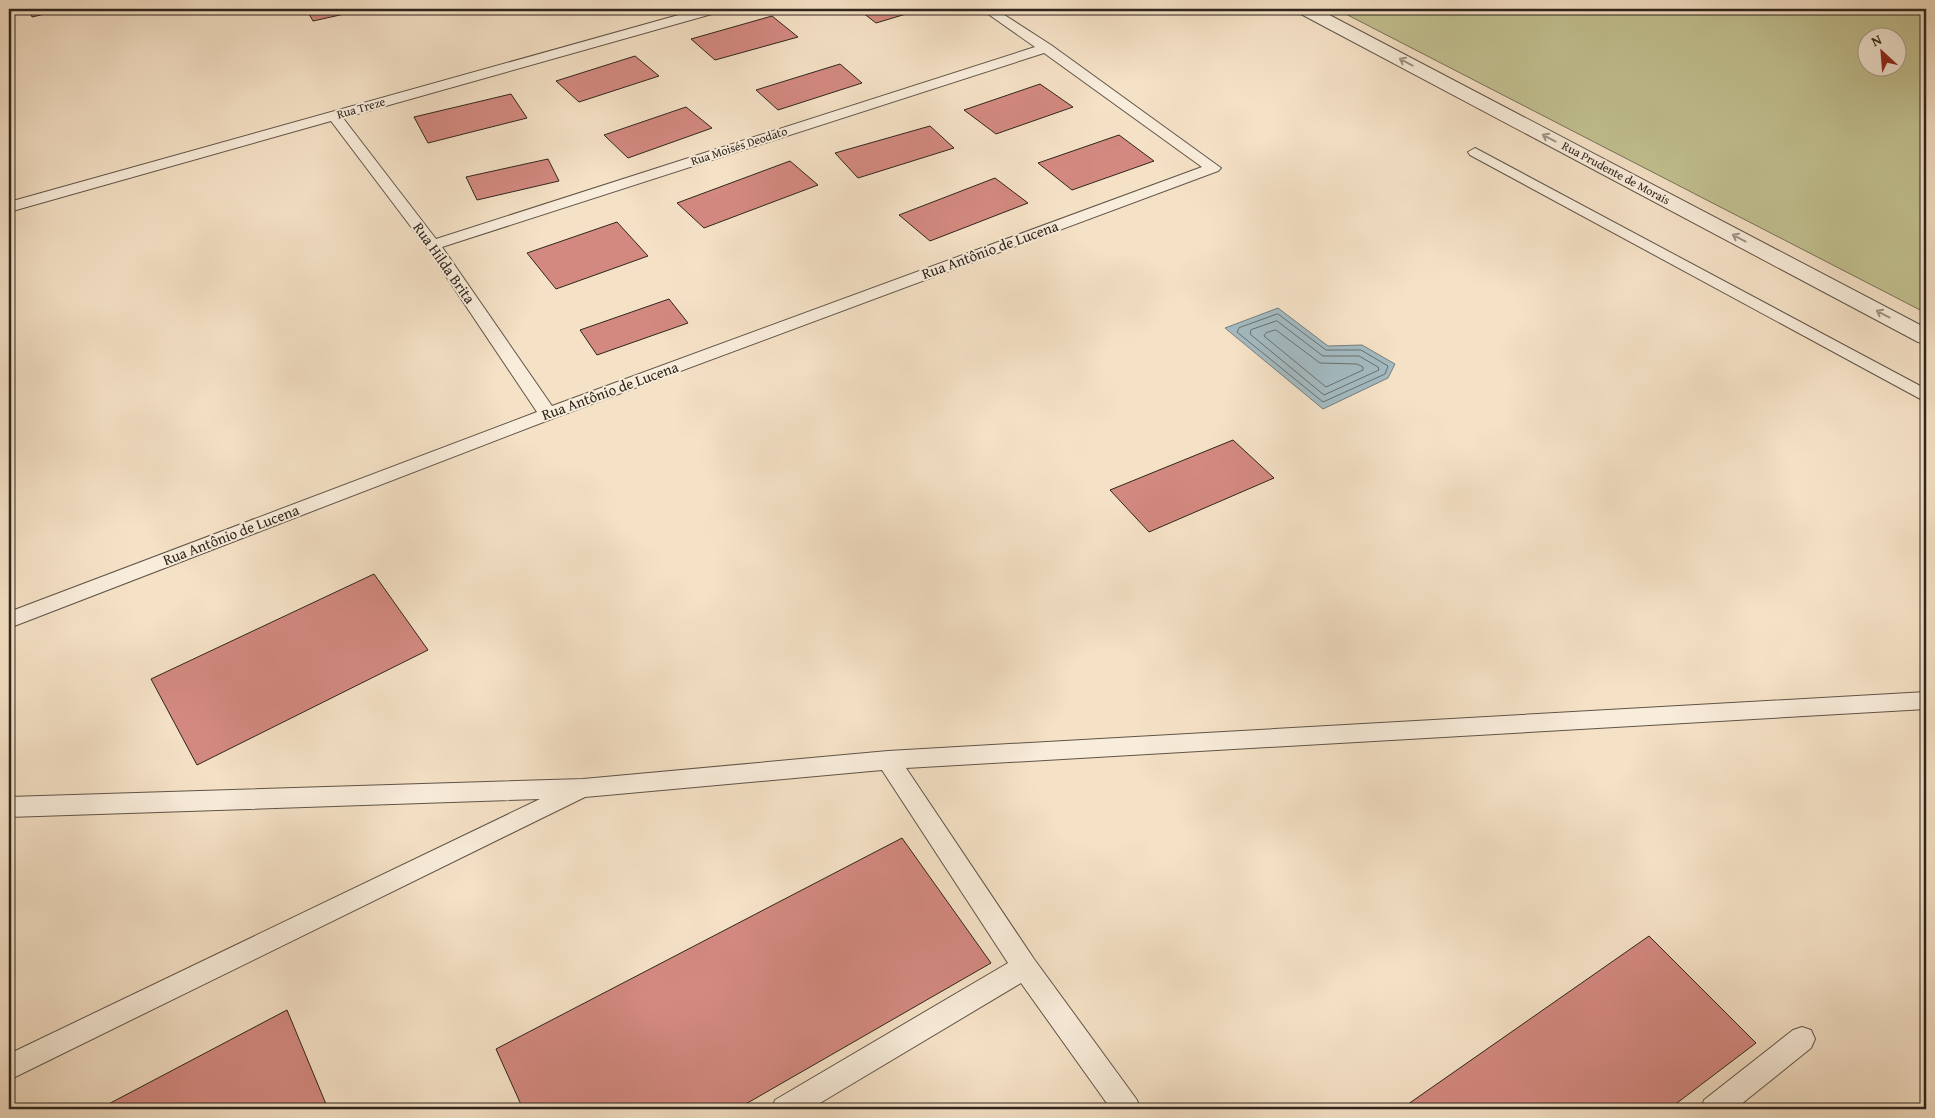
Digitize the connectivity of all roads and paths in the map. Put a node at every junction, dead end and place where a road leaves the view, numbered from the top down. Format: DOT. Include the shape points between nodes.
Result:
graph roads {
  1 [pos="714,9"];
  2 [pos="987,9"];
  3 [pos="1305,9"];
  4 [pos="1046,48"];
  5 [pos="334,116"];
  6 [pos="1475,152"];
  7 [pos="9,207"];
  8 [pos="433,245"];
  9 [pos="1926,337"];
  10 [pos="1926,396"];
  11 [pos="548,414"];
  12 [pos="9,620"];
  13 [pos="1926,700"];
  14 [pos="888,760"];
  15 [pos="583,788"];
  16 [pos="9,806"];
  17 [pos="1025,967"];
  18 [pos="1802,1039"];
  19 [pos="9,1067"];
  20 [pos="785,1109"];
  21 [pos="1127,1109"];
  22 [pos="1714,1109"];
  1 -- 5 [label="lane, Rua Treze"];
  2 -- 4 [label="lane"];
  9 -- 3 [label="street, Rua Prudente de Morais, one-way"];
  4 -- 8 [label="lane, Rua Moisés Deodato"];
  4 -- 11 [label="lane, Rua Antônio de Lucena" via="1213,168"];
  5 -- 7 [label="lane, Rua Treze"];
  5 -- 8 [label="lane, Rua Hilda Brita"];
  6 -- 10 [label="lane"];
  8 -- 11 [label="lane, Rua Hilda Brita"];
  11 -- 12 [label="lane, Rua Antônio de Lucena"];
  13 -- 14 [label="lane"];
  14 -- 15 [label="lane"];
  14 -- 17 [label="lane"];
  15 -- 16 [label="lane"];
  15 -- 19 [label="lane"];
  17 -- 20 [label="lane"];
  17 -- 21 [label="lane"];
  18 -- 22 [label="lane"];
}
